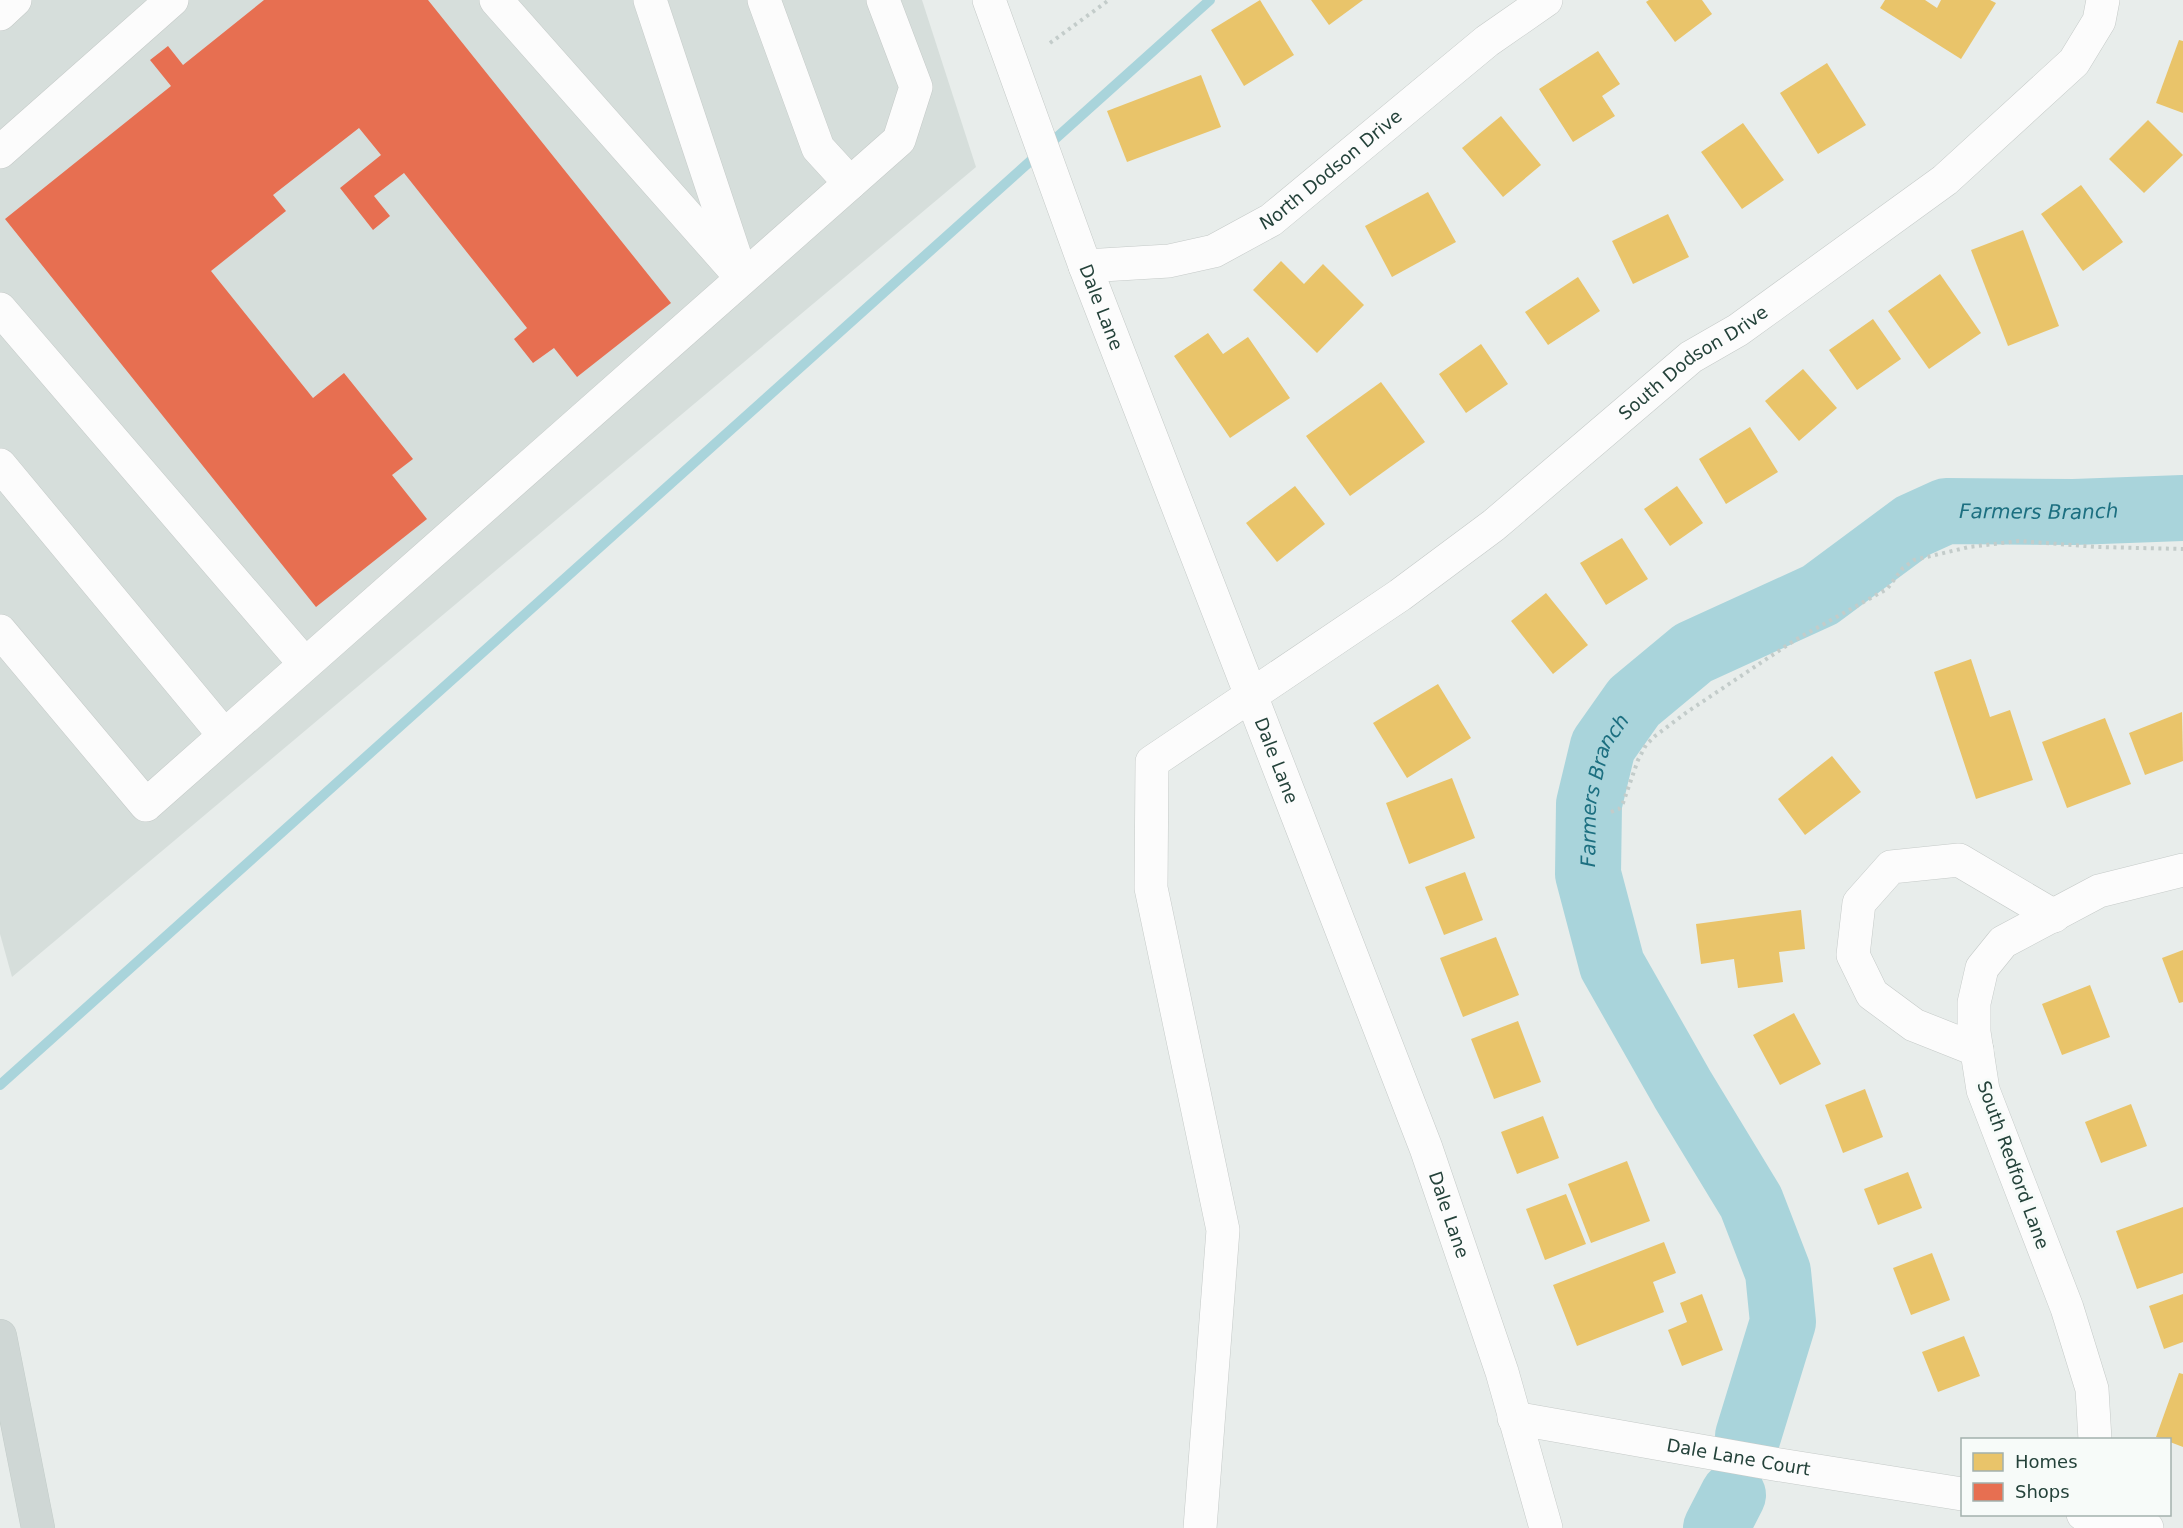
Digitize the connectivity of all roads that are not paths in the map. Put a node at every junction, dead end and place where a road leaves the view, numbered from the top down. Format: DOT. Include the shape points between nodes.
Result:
graph roads {
  1 [pos="15,0"];
  2 [pos="172,0"];
  3 [pos="496,0"];
  4 [pos="650,0"];
  5 [pos="764,0"];
  6 [pos="883,0"];
  7 [pos="989,0"];
  8 [pos="1546,0"];
  9 [pos="2103,0"];
  10 [pos="0,14"];
  11 [pos="0,152"];
  12 [pos="850,183"];
  13 [pos="1085,266"];
  14 [pos="742,278"];
  15 [pos="0,309"];
  16 [pos="0,465"];
  17 [pos="0,631"];
  18 [pos="305,664"];
  19 [pos="1250,696"];
  20 [pos="224,735"];
  21 [pos="2183,870"];
  22 [pos="2054,916"];
  23 [pos="1977,1050"];
  24 [pos="0,1336"];
  25 [pos="1514,1418"];
  26 [pos="2095,1438"];
  27 [pos="1961,1494"];
  28 [pos="2088,1516"];
  29 [pos="38,1528"];
  30 [pos="1200,1528"];
  31 [pos="1546,1528"];
  32 [pos="2147,1528"];
  1 -- 10 [label="street"];
  2 -- 11 [label="street"];
  3 -- 14 [label="street"];
  4 -- 14 [label="street"];
  5 -- 12 [label="street" via="818,148"];
  6 -- 12 [label="street" via="916,87 899,140"];
  7 -- 13 [label="street, Dale Lane"];
  8 -- 13 [label="street, North Dodson Drive" via="1487,41 1271,220 1214,251 1169,261"];
  9 -- 19 [label="street, South Dodson Drive" via="2098,21 2074,62 1945,180 1738,330 1691,357 1494,525 1400,595"];
  12 -- 14 [label="street"];
  13 -- 19 [label="street, Dale Lane"];
  14 -- 18 [label="street"];
  15 -- 18 [label="street"];
  16 -- 20 [label="street"];
  17 -- 20 [label="street" via="146,805"];
  18 -- 20 [label="street"];
  19 -- 25 [label="street, Dale Lane" via="1426,1148"];
  19 -- 30 [label="street, South Dodson Drive" via="1152,762 1151,888 1223,1230"];
  21 -- 22 [label="street, South Redford Lane" via="2099,891"];
  22 -- 23 [label="street, South Redford Lane" via="2003,942 1982,968 1974,1003"];
  22 -- 23 [label="street" via="1959,860 1891,867 1859,903 1853,955 1872,994 1914,1025"];
  23 -- 26 [label="street, South Redford Lane" via="1983,1090 2067,1308 2092,1389"];
  24 -- 29 [label="main road"];
  25 -- 27 [label="street, Dale Lane Court"];
  25 -- 31 [label="street, Dale Lane"];
  28 -- 32 [label="street"];
}
